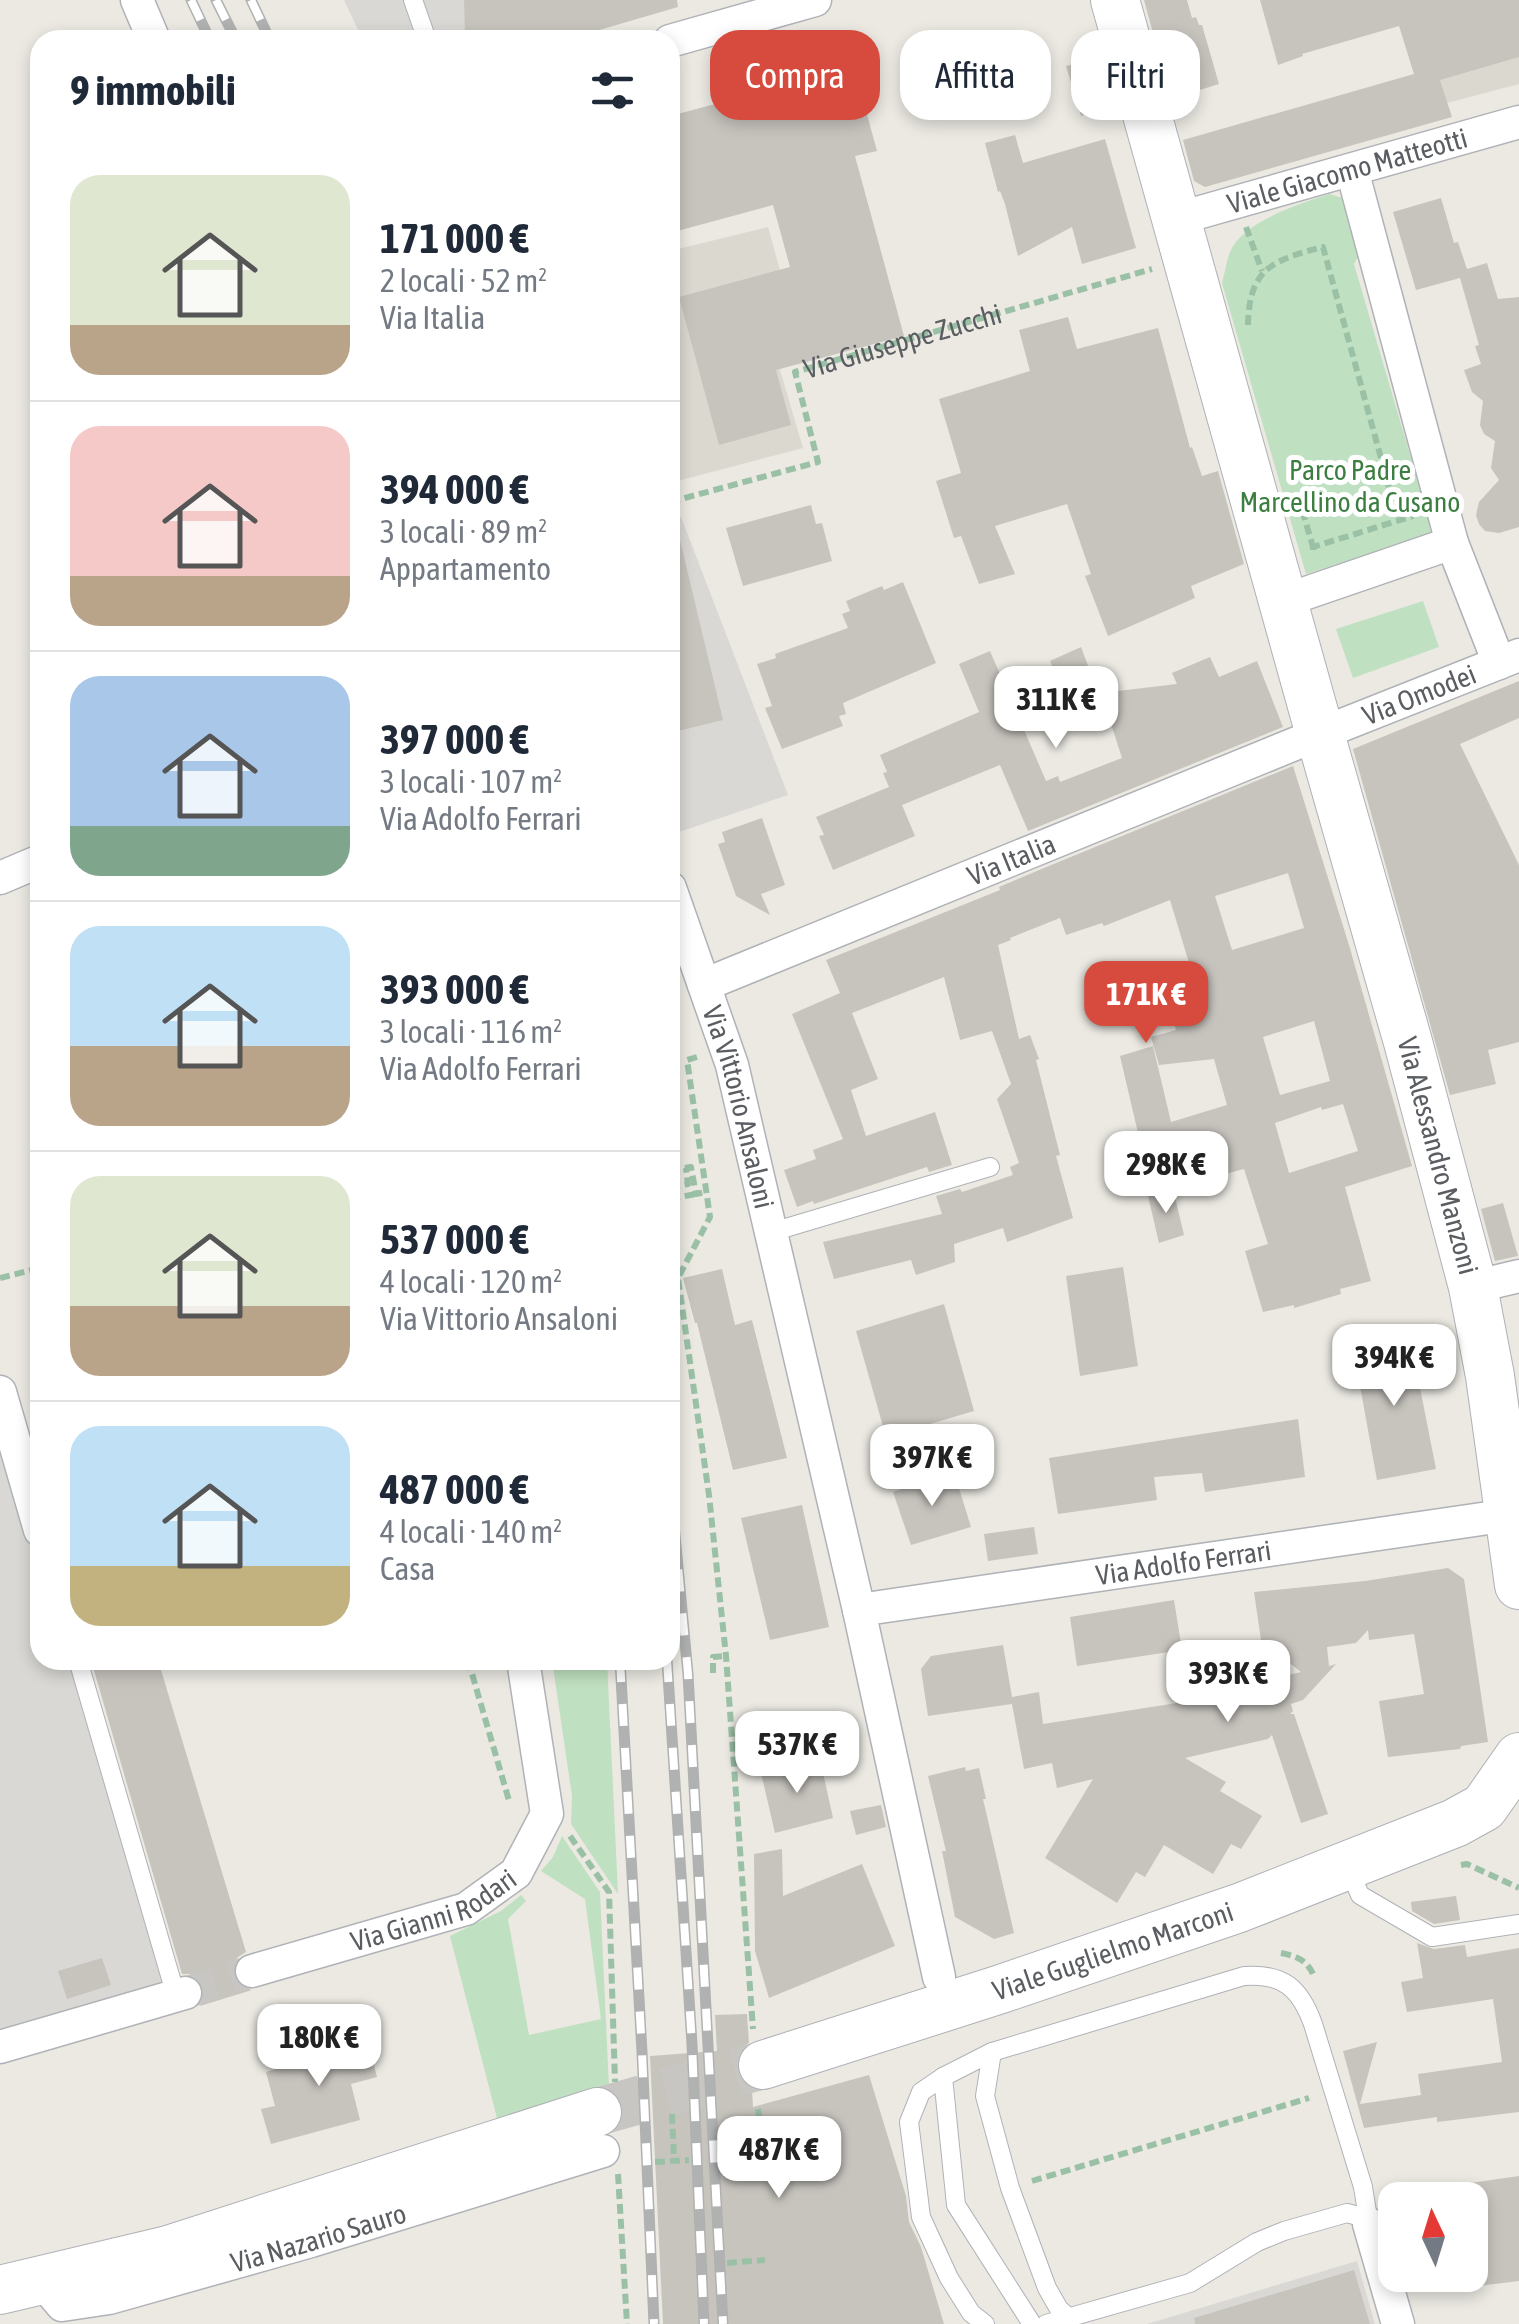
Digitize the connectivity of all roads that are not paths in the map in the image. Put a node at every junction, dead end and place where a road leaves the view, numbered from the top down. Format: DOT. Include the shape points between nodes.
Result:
graph roads {
  1 [pos="136,0"];
  2 [pos="414,0"];
  3 [pos="815,0"];
  4 [pos="1115,0"];
  5 [pos="150,30"];
  6 [pos="424,30"];
  7 [pos="680,38"];
  8 [pos="1519,122"];
  9 [pos="1352,170"];
  10 [pos="1182,239"];
  11 [pos="1452,544"];
  12 [pos="1283,601"];
  13 [pos="1509,659"];
  14 [pos="1320,734"];
  15 [pos="30,865"];
  16 [pos="0,878"];
  17 [pos="680,917"];
  18 [pos="704,985"];
  19 [pos="990,1167"];
  20 [pos="772,1232"];
  21 [pos="1519,1276"];
  22 [pos="1473,1287"];
  23 [pos="0,1392"];
  24 [pos="30,1496"];
  25 [pos="1509,1515"];
  26 [pos="1519,1585"];
  27 [pos="859,1610"];
  28 [pos="81,1670"];
  29 [pos="524,1670"];
  30 [pos="1517,1782"];
  31 [pos="1347,1865"];
  32 [pos="1519,1924"];
  33 [pos="252,1971"];
  34 [pos="939,1978"];
  35 [pos="181,1994"];
  36 [pos="0,2047"];
  37 [pos="992,2052"];
  38 [pos="943,2077"];
  39 [pos="759,2084"];
  40 [pos="608,2129"];
  41 [pos="1369,2224"];
  42 [pos="20,2285"];
  43 [pos="1068,2318"];
  44 [pos="985,2324"];
  45 [pos="1032,2324"];
  46 [pos="1046,2324"];
  47 [pos="1398,2324"];
  1 -- 5 [label="street"];
  2 -- 6 [label="lane"];
  3 -- 7 [label="street"];
  4 -- 10 [label="street"];
  8 -- 9 [label="street, Viale Giacomo Matteotti"];
  9 -- 10 [label="street, Viale Giacomo Matteotti" via="1236,202"];
  9 -- 11 [label="street"];
  10 -- 12 [label="street"];
  11 -- 12 [label="street"];
  11 -- 13 [label="street"];
  12 -- 14 [label="street"];
  13 -- 14 [label="street, Via Omodei"];
  14 -- 18 [label="street, Via Italia"];
  14 -- 22 [label="street, Via Alessandro Manzoni"];
  15 -- 16 [label="street"];
  17 -- 18 [label="street, Via Vittorio Ansaloni"];
  18 -- 20 [label="street, Via Vittorio Ansaloni" via="732,1066"];
  19 -- 20 [label="lane, Via Vittorio Ansaloni"];
  20 -- 27 [label="street, Via Vittorio Ansaloni"];
  21 -- 22 [label="street"];
  22 -- 25 [label="street, Via Alessandro Manzoni"];
  23 -- 24 [label="street"];
  25 -- 26 [label="street, Via Alessandro Manzoni"];
  25 -- 27 [label="street, Via Adolfo Ferrari"];
  27 -- 34 [label="street, Via Vittorio Ansaloni"];
  28 -- 35 [label="lane"];
  29 -- 33 [label="street, Via Gianni Rodari" via="547,1814 516,1873 466,1909"];
  30 -- 31 [label="street, Viale Guglielmo Marconi" via="1455,1824"];
  31 -- 32 [label="lane" via="1360,1895 1432,1937"];
  31 -- 39 [label="street, Viale Guglielmo Marconi"];
  35 -- 36 [label="street"];
  37 -- 38 [label="lane"];
  37 -- 41 [label="lane" via="1244,1976 1283,1981 1313,2024"];
  37 -- 43 [label="lane" via="984,2096 1010,2188 1047,2288"];
  38 -- 44 [label="lane" via="921,2092 909,2122 921,2217 948,2278"];
  38 -- 45 [label="lane" via="956,2205"];
  40 -- 42 [label="street, Via Nazario Sauro"];
  41 -- 43 [label="lane" via="1347,2213 1284,2231 1190,2282"];
  41 -- 47 [label="street"];
  43 -- 46 [label="lane"];
}
